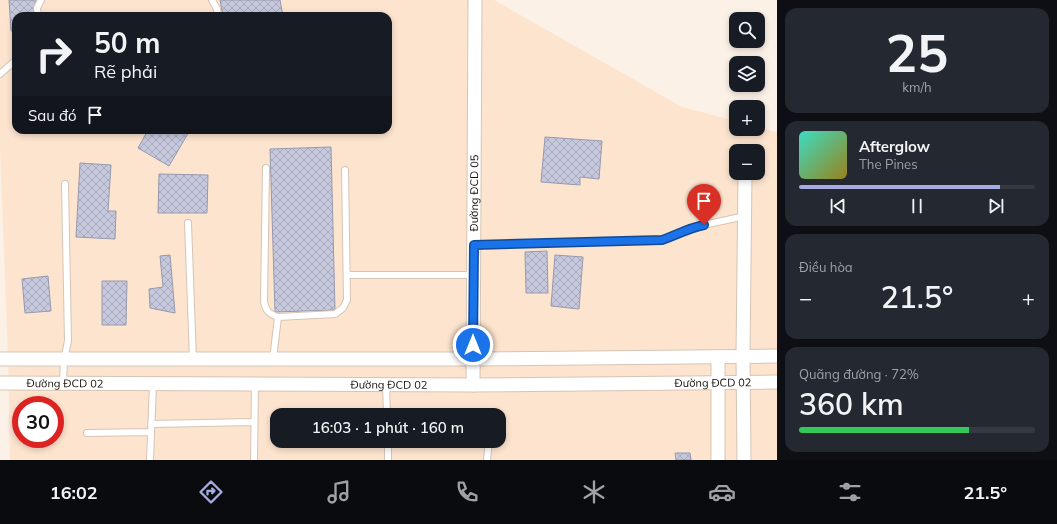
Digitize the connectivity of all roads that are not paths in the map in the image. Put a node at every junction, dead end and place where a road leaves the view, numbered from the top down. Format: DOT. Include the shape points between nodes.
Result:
graph roads {
  1 [pos="41,0"];
  2 [pos="212,0"];
  3 [pos="474,0"];
  4 [pos="38,12"];
  5 [pos="217,12"];
  6 [pos="12,64"];
  7 [pos="0,74"];
  8 [pos="266,168"];
  9 [pos="345,170"];
  10 [pos="745,180"];
  11 [pos="65,184"];
  12 [pos="745,216"];
  13 [pos="188,223"];
  14 [pos="474,245"];
  15 [pos="346,275"];
  16 [pos="474,275"];
  17 [pos="278,317"];
  18 [pos="777,356"];
  19 [pos="718,357"];
  20 [pos="743,357"];
  21 [pos="0,359"];
  22 [pos="473,359"];
  23 [pos="64,360"];
  24 [pos="193,360"];
  25 [pos="273,360"];
  26 [pos="718,382"];
  27 [pos="744,382"];
  28 [pos="777,382"];
  29 [pos="0,383"];
  30 [pos="63,383"];
  31 [pos="153,384"];
  32 [pos="255,384"];
  33 [pos="386,385"];
  34 [pos="473,385"];
  35 [pos="387,408"];
  36 [pos="254,422"];
  37 [pos="151,424"];
  38 [pos="151,432"];
  39 [pos="87,433"];
  40 [pos="388,448"];
  41 [pos="488,448"];
  42 [pos="150,460"];
  43 [pos="254,460"];
  44 [pos="388,460"];
  45 [pos="487,460"];
  46 [pos="718,460"];
  47 [pos="744,460"];
  1 -- 4 [label="lane"];
  2 -- 5 [label="lane"];
  3 -- 14 [label="street, Đường ĐCD 05"];
  6 -- 7 [label="lane"];
  8 -- 17 [label="lane" via="264,302 265,309"];
  9 -- 15 [label="lane"];
  10 -- 12 [label="street"];
  11 -- 23 [label="lane" via="68,341"];
  12 -- 14 [label="lane" via="690,228 662,240"];
  12 -- 20 [label="street"];
  13 -- 24 [label="lane"];
  14 -- 16 [label="street, Đường ĐCD 05"];
  15 -- 16 [label="lane"];
  15 -- 17 [label="lane" via="347,300 343,308 335,314"];
  16 -- 22 [label="street, Đường ĐCD 05"];
  17 -- 25 [label="lane"];
  18 -- 20 [label="street"];
  19 -- 20 [label="street"];
  19 -- 22 [label="street"];
  19 -- 26 [label="street"];
  20 -- 27 [label="street"];
  21 -- 23 [label="street"];
  22 -- 25 [label="street"];
  22 -- 34 [label="street, Đường ĐCD 05"];
  23 -- 24 [label="street"];
  23 -- 30 [label="lane"];
  24 -- 25 [label="street"];
  26 -- 27 [label="street, Đường ĐCD 02"];
  26 -- 34 [label="street, Đường ĐCD 02"];
  26 -- 46 [label="street"];
  27 -- 28 [label="street, Đường ĐCD 02"];
  27 -- 47 [label="street"];
  29 -- 30 [label="street, Đường ĐCD 02"];
  30 -- 31 [label="street, Đường ĐCD 02"];
  31 -- 32 [label="street, Đường ĐCD 02"];
  31 -- 37 [label="lane"];
  32 -- 33 [label="street, Đường ĐCD 02"];
  32 -- 36 [label="lane"];
  33 -- 34 [label="street, Đường ĐCD 02"];
  33 -- 35 [label="lane"];
  36 -- 37 [label="lane"];
  36 -- 43 [label="lane"];
  37 -- 38 [label="lane"];
  38 -- 39 [label="lane"];
  38 -- 42 [label="lane"];
  40 -- 44 [label="lane"];
  41 -- 45 [label="lane"];
}
